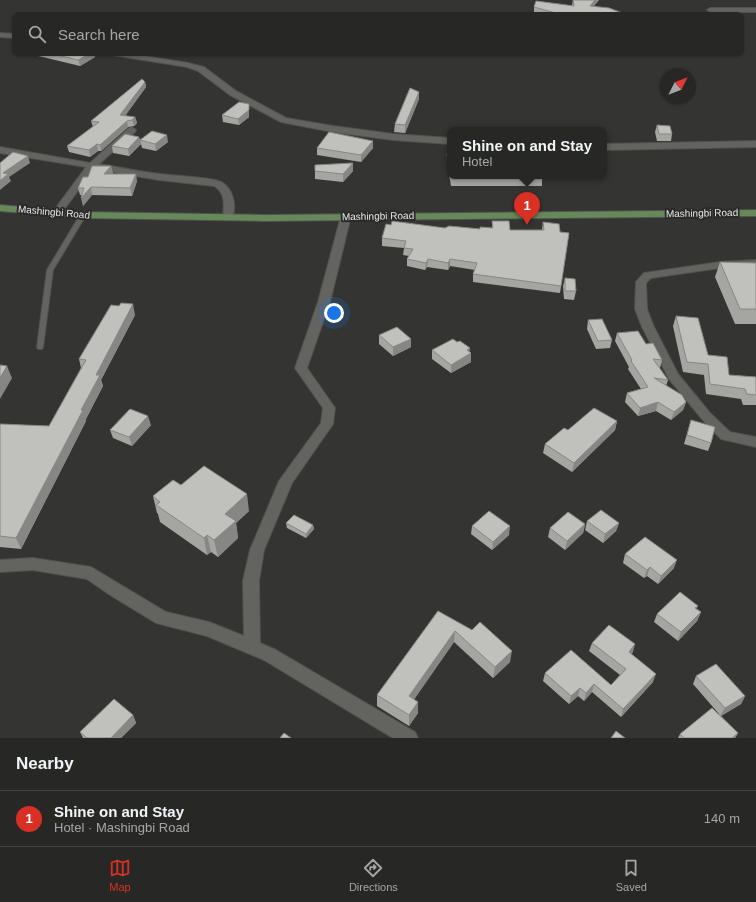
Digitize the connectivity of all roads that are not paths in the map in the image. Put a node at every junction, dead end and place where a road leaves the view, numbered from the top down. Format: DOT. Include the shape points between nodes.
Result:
graph roads {
  1 [pos="710,10"];
  2 [pos="756,10"];
  3 [pos="0,34"];
  4 [pos="12,36"];
  5 [pos="131,56"];
  6 [pos="132,130"];
  7 [pos="447,141"];
  8 [pos="756,144"];
  9 [pos="607,147"];
  10 [pos="0,150"];
  11 [pos="91,166"];
  12 [pos="0,208"];
  13 [pos="57,213"];
  14 [pos="756,213"];
  15 [pos="83,215"];
  16 [pos="346,216"];
  17 [pos="228,218"];
  18 [pos="756,263"];
  19 [pos="40,347"];
  20 [pos="756,442"];
  21 [pos="0,566"];
  22 [pos="252,648"];
  23 [pos="408,738"];
  1 -- 2 [label="street"];
  3 -- 4 [label="street"];
  5 -- 7 [label="street" via="201,69 233,92 284,120 370,134"];
  6 -- 11 [label="street"];
  8 -- 9 [label="street"];
  10 -- 11 [label="street"];
  11 -- 13 [label="street"];
  11 -- 17 [label="street" via="159,178 216,184 223,187 229,196"];
  12 -- 13 [label="main road, Mashingbi Road"];
  13 -- 15 [label="main road, Mashingbi Road"];
  14 -- 16 [label="main road, Mashingbi Road"];
  15 -- 17 [label="main road, Mashingbi Road"];
  15 -- 19 [label="lane" via="50,270"];
  16 -- 17 [label="main road, Mashingbi Road"];
  16 -- 22 [label="street" via="324,302 301,368 328,408 327,424 286,482 257,550 252,581"];
  18 -- 20 [label="street" via="720,265 648,276 641,282 640,296 641,310 648,328 673,376 726,436"];
  21 -- 22 [label="street" via="33,564 91,573 162,618 209,629"];
  22 -- 23 [label="street" via="270,655"];
}
